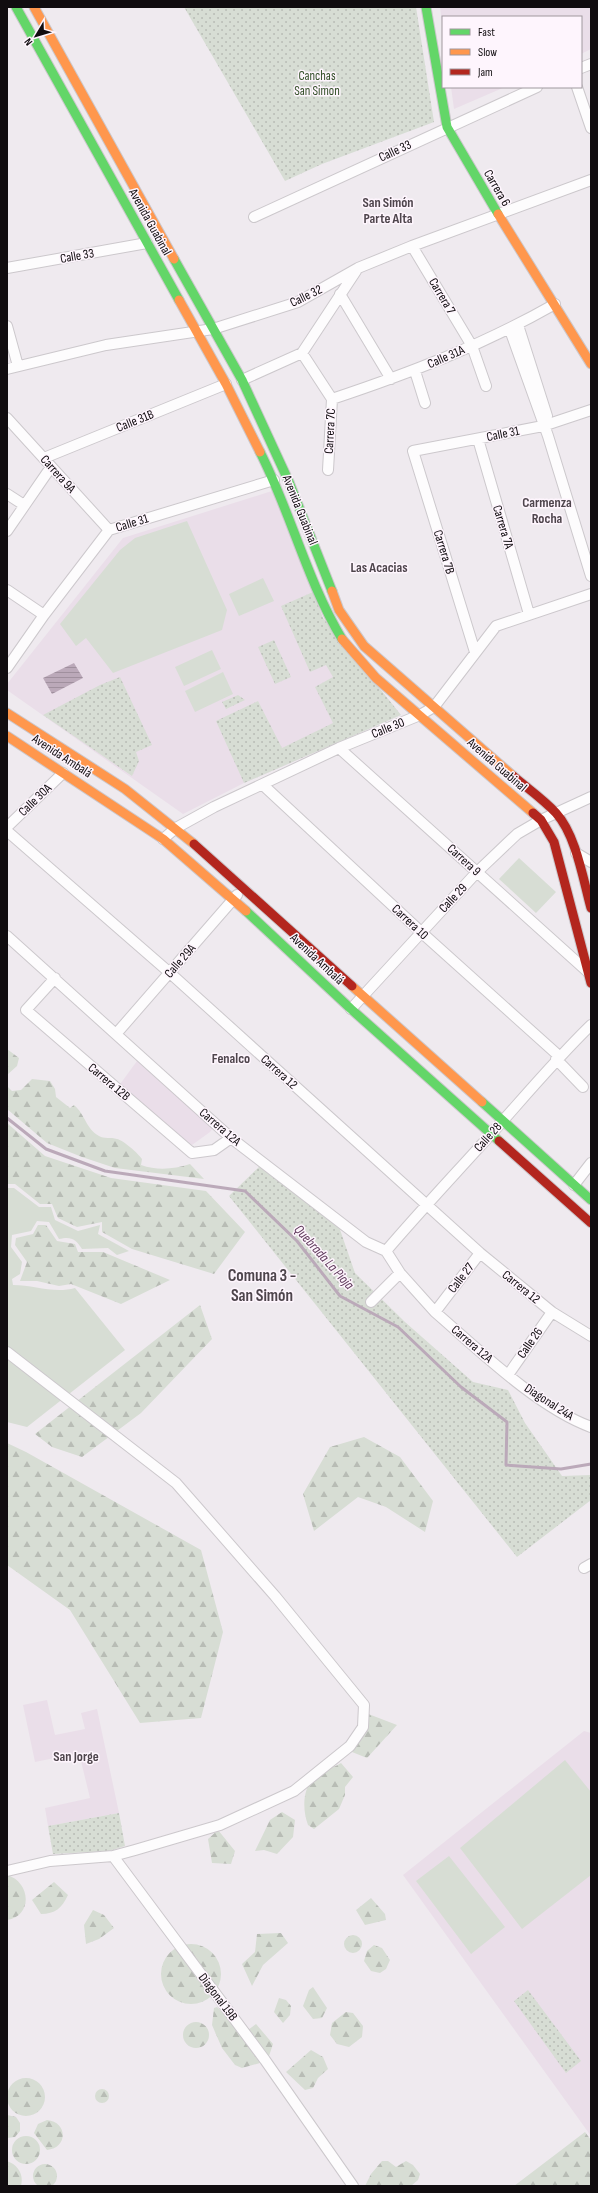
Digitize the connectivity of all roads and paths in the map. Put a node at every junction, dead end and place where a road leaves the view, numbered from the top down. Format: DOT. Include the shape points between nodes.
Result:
graph roads {
  1 [pos="16,7"];
  2 [pos="34,7"];
  3 [pos="426,7"];
  4 [pos="535,88"];
  5 [pos="577,88"];
  6 [pos="447,127"];
  7 [pos="591,128"];
  8 [pos="591,180"];
  9 [pos="498,214"];
  10 [pos="254,217"];
  11 [pos="147,243"];
  12 [pos="412,246"];
  13 [pos="7,268"];
  14 [pos="358,268"];
  15 [pos="340,294"];
  16 [pos="556,304"];
  17 [pos="7,326"];
  18 [pos="514,327"];
  19 [pos="213,329"];
  20 [pos="197,331"];
  21 [pos="472,346"];
  22 [pos="302,354"];
  23 [pos="591,364"];
  24 [pos="18,366"];
  25 [pos="7,369"];
  26 [pos="415,371"];
  27 [pos="391,379"];
  28 [pos="242,380"];
  29 [pos="226,384"];
  30 [pos="486,386"];
  31 [pos="332,399"];
  32 [pos="425,403"];
  33 [pos="591,410"];
  34 [pos="7,418"];
  35 [pos="546,425"];
  36 [pos="478,440"];
  37 [pos="413,451"];
  38 [pos="44,458"];
  39 [pos="51,467"];
  40 [pos="328,470"];
  41 [pos="274,480"];
  42 [pos="7,494"];
  43 [pos="24,505"];
  44 [pos="109,530"];
  45 [pos="7,531"];
  46 [pos="591,576"];
  47 [pos="7,590"];
  48 [pos="591,594"];
  49 [pos="529,614"];
  50 [pos="44,615"];
  51 [pos="475,652"];
  52 [pos="7,668"];
  53 [pos="434,707"];
  54 [pos="7,713"];
  55 [pos="420,715"];
  56 [pos="7,736"];
  57 [pos="339,748"];
  58 [pos="64,773"];
  59 [pos="263,785"];
  60 [pos="591,797"];
  61 [pos="556,813"];
  62 [pos="541,820"];
  63 [pos="7,827"];
  64 [pos="176,828"];
  65 [pos="7,831"];
  66 [pos="163,839"];
  67 [pos="576,853"];
  68 [pos="591,862"];
  69 [pos="477,872"];
  70 [pos="244,888"];
  71 [pos="234,900"];
  72 [pos="591,908"];
  73 [pos="421,932"];
  74 [pos="7,936"];
  75 [pos="588,972"];
  76 [pos="170,973"];
  77 [pos="55,978"];
  78 [pos="591,983"];
  79 [pos="364,995"];
  80 [pos="351,1009"];
  81 [pos="591,1025"];
  82 [pos="116,1034"];
  83 [pos="558,1058"];
  84 [pos="583,1087"];
  85 [pos="504,1120"];
  86 [pos="491,1134"];
  87 [pos="231,1138"];
  88 [pos="591,1163"];
  89 [pos="574,1184"];
  90 [pos="591,1200"];
  91 [pos="425,1205"];
  92 [pos="591,1223"];
  93 [pos="386,1251"];
  94 [pos="480,1253"];
  95 [pos="400,1273"];
  96 [pos="371,1302"];
  97 [pos="435,1312"];
  98 [pos="552,1312"];
  99 [pos="591,1336"];
  100 [pos="7,1352"];
  101 [pos="508,1375"];
  102 [pos="591,1427"];
  103 [pos="113,1856"];
  104 [pos="7,1871"];
  105 [pos="353,2186"];
  1 -- 11 [label="main road, Avenida Guabinal"];
  2 -- 19 [label="main road, Avenida Guabinal"];
  3 -- 6 [label="main road, Carrera 6"];
  4 -- 6 [label="street, Calle 33"];
  5 -- 7 [label="street"];
  6 -- 9 [label="main road, Carrera 6"];
  6 -- 10 [label="street, Calle 33"];
  8 -- 9 [label="street, Calle 32"];
  9 -- 12 [label="street, Calle 32"];
  9 -- 16 [label="main road, Carrera 6"];
  11 -- 13 [label="street, Calle 33"];
  11 -- 20 [label="main road, Avenida Guabinal"];
  12 -- 14 [label="street, Calle 32"];
  12 -- 21 [label="street, Carrera 7"];
  14 -- 15 [label="street"];
  14 -- 19 [label="street, Calle 32" via="298,302"];
  15 -- 22 [label="street"];
  15 -- 27 [label="street"];
  16 -- 18 [label="street, Calle 31A"];
  16 -- 23 [label="main road, Carrera 6"];
  17 -- 24 [label="street"];
  18 -- 21 [label="street, Calle 31A"];
  18 -- 35 [label="street"];
  19 -- 20 [label="street, Calle 32"];
  19 -- 28 [label="main road, Avenida Guabinal"];
  20 -- 24 [label="street, Calle 32" via="106,345"];
  20 -- 29 [label="main road, Avenida Guabinal"];
  21 -- 26 [label="street, Calle 31A"];
  21 -- 30 [label="street, Carrera 7"];
  22 -- 28 [label="street"];
  22 -- 31 [label="street, Carrera 7C"];
  24 -- 25 [label="street, Calle 32"];
  26 -- 27 [label="street, Calle 31A"];
  26 -- 32 [label="street"];
  27 -- 31 [label="street, Calle 31A"];
  28 -- 53 [label="main road, Avenida Guabinal" via="289,482 339,610 364,646"];
  29 -- 38 [label="street, Calle 31B"];
  29 -- 41 [label="main road, Avenida Guabinal"];
  31 -- 40 [label="street, Carrera 7C"];
  33 -- 35 [label="street, Calle 31"];
  34 -- 38 [label="street, Carrera 9A"];
  35 -- 36 [label="street, Calle 31"];
  35 -- 46 [label="street"];
  36 -- 37 [label="street, Calle 31"];
  36 -- 49 [label="street, Carrera 7A"];
  37 -- 51 [label="street, Carrera 7B"];
  38 -- 39 [label="street, Carrera 9A"];
  39 -- 43 [label="street"];
  39 -- 44 [label="street, Carrera 9A"];
  41 -- 44 [label="street, Calle 31"];
  41 -- 55 [label="main road, Avenida Guabinal" via="327,614 345,644 376,678"];
  42 -- 43 [label="street"];
  43 -- 45 [label="street"];
  44 -- 50 [label="street, Calle 31"];
  47 -- 50 [label="street"];
  48 -- 49 [label="street, Calle 30"];
  49 -- 51 [label="street, Calle 30" via="496,626"];
  50 -- 52 [label="street, Calle 31"];
  51 -- 53 [label="street, Calle 30"];
  53 -- 55 [label="street, Calle 30"];
  53 -- 61 [label="main road, Avenida Guabinal"];
  54 -- 64 [label="main road, Avenida Ambalá" via="125,789"];
  55 -- 57 [label="street, Calle 30"];
  55 -- 62 [label="main road, Avenida Guabinal"];
  56 -- 58 [label="main road, Avenida Ambalá"];
  57 -- 59 [label="street, Calle 30"];
  57 -- 69 [label="street, Carrera 9"];
  58 -- 63 [label="street, Calle 30A"];
  58 -- 66 [label="main road, Avenida Ambalá"];
  59 -- 64 [label="street, Calle 30"];
  59 -- 73 [label="street, Carrera 10"];
  60 -- 61 [label="street, Calle 29"];
  61 -- 62 [label="street, Calle 29"];
  61 -- 67 [label="main road, Avenida Guabinal" via="567,828"];
  62 -- 69 [label="street, Calle 29" via="517,834"];
  62 -- 75 [label="main road, Avenida Guabinal" via="554,842"];
  64 -- 66 [label="street, Calle 30"];
  64 -- 70 [label="main road, Avenida Ambalá"];
  65 -- 76 [label="street, Carrera 12"];
  66 -- 71 [label="main road, Avenida Ambalá"];
  67 -- 68 [label="street"];
  67 -- 72 [label="main road, Avenida Guabinal"];
  69 -- 73 [label="street, Calle 29"];
  69 -- 75 [label="street, Carrera 9"];
  70 -- 71 [label="street, Calle 29A"];
  70 -- 79 [label="main road, Avenida Ambalá"];
  71 -- 76 [label="street, Calle 29A"];
  71 -- 80 [label="main road, Avenida Ambalá"];
  73 -- 79 [label="street, Calle 29"];
  73 -- 83 [label="street, Carrera 10"];
  74 -- 77 [label="street, Carrera 12A"];
  75 -- 78 [label="main road, Avenida Guabinal"];
  76 -- 82 [label="street, Calle 29A"];
  76 -- 91 [label="street, Carrera 12"];
  77 -- 82 [label="street, Carrera 12A"];
  77 -- 87 [label="street, Carrera 12B" via="26,1010 192,1153 214,1150"];
  79 -- 80 [label="street, Calle 29"];
  79 -- 85 [label="main road, Avenida Ambalá"];
  80 -- 86 [label="main road, Avenida Ambalá"];
  81 -- 83 [label="street, Calle 28"];
  82 -- 87 [label="street, Carrera 12A"];
  83 -- 84 [label="street, Carrera 10"];
  83 -- 85 [label="street, Calle 28"];
  85 -- 86 [label="street, Calle 28"];
  85 -- 89 [label="main road, Avenida Ambalá"];
  86 -- 91 [label="street, Calle 28"];
  86 -- 92 [label="main road, Avenida Ambalá"];
  87 -- 93 [label="street, Carrera 12A" via="366,1242"];
  88 -- 89 [label="street"];
  89 -- 90 [label="main road, Avenida Ambalá"];
  91 -- 93 [label="street, Calle 28"];
  91 -- 94 [label="street, Carrera 12"];
  93 -- 95 [label="street, Carrera 12A"];
  94 -- 97 [label="street, Calle 27"];
  94 -- 98 [label="street, Carrera 12"];
  95 -- 96 [label="street"];
  95 -- 97 [label="street, Carrera 12A"];
  97 -- 101 [label="street, Carrera 12A"];
  98 -- 99 [label="street, Carrera 12"];
  98 -- 101 [label="street, Calle 26"];
  100 -- 103 [label="street" via="176,1483 275,1596 364,1705 363,1727 350,1746 294,1791 220,1825"];
  101 -- 102 [label="street, Diagonal 24A" via="554,1407"];
  103 -- 104 [label="street" via="56,1861"];
  103 -- 105 [label="street, Diagonal 19B" via="265,2060"];
}
